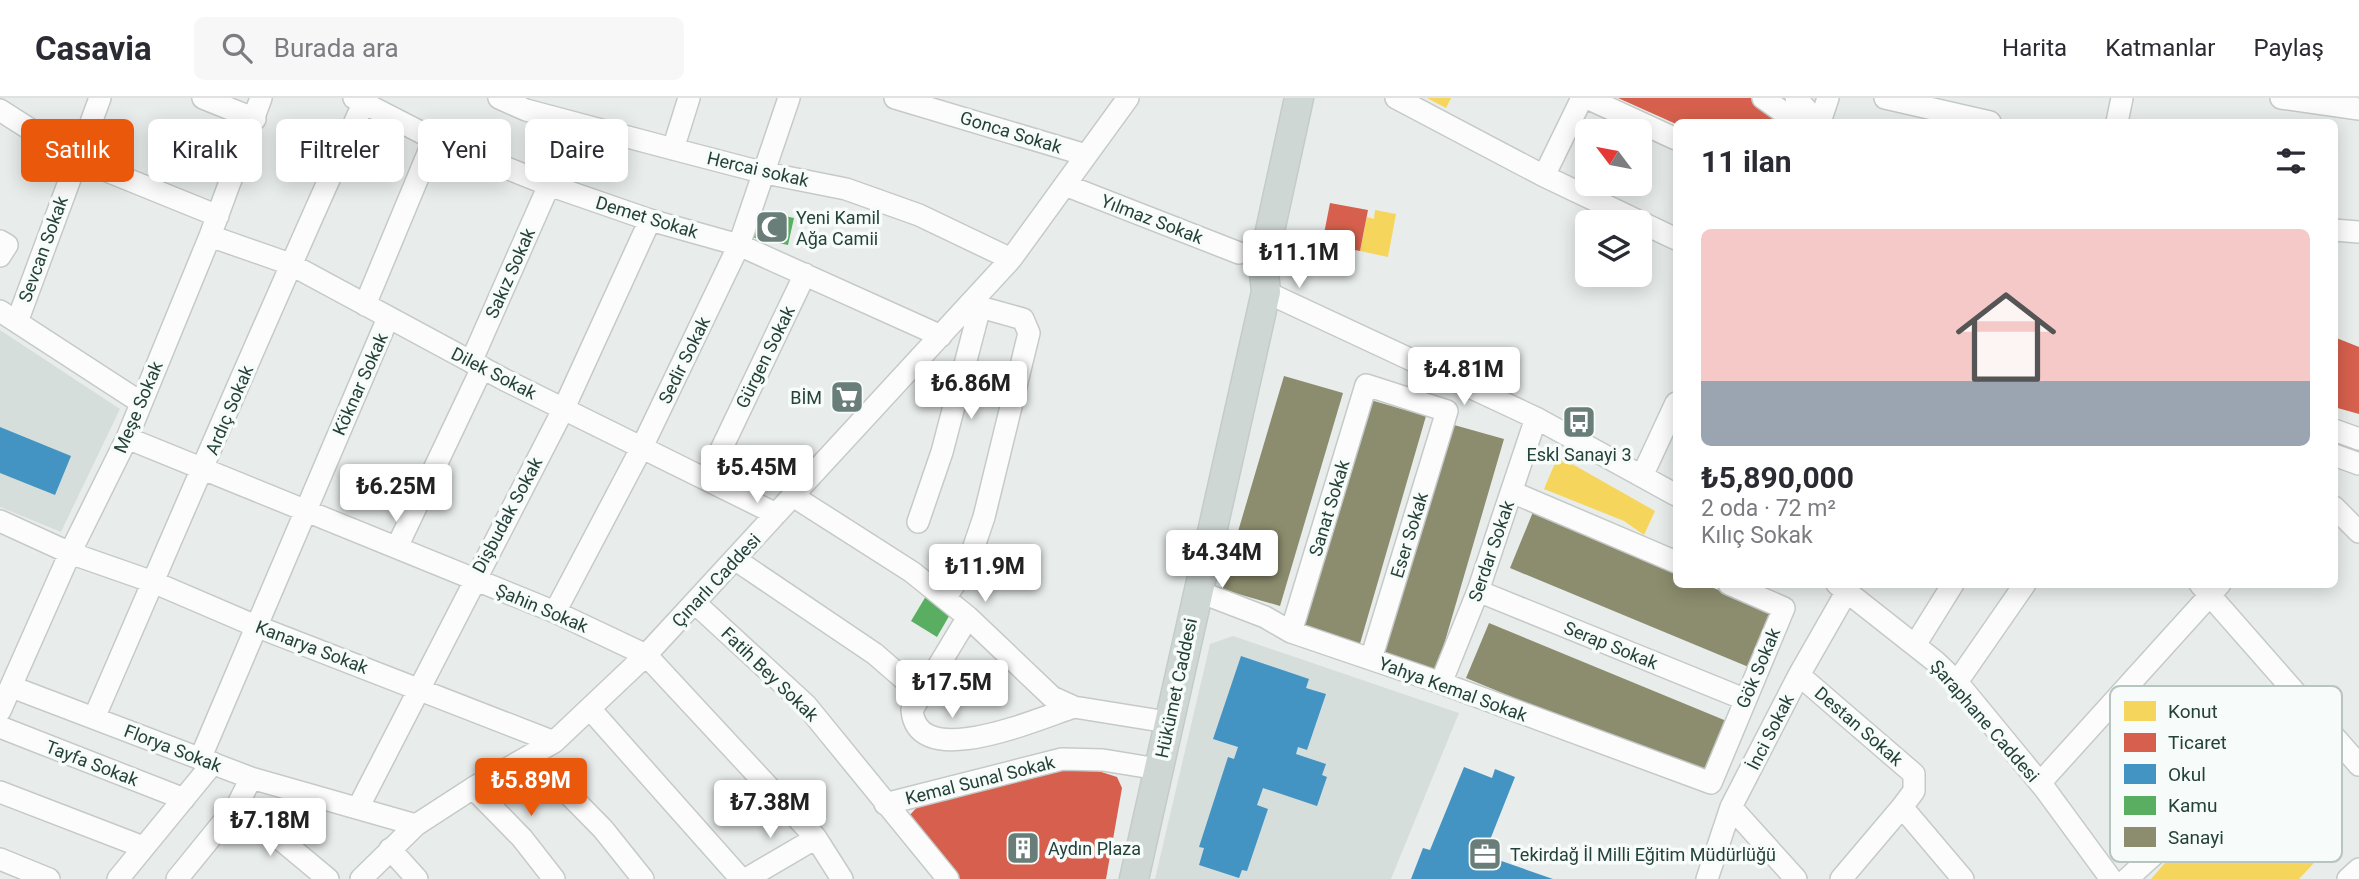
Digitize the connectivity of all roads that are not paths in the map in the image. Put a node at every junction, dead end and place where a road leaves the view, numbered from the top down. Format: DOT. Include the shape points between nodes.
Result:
graph roads {
  1 [pos="100,98"];
  2 [pos="203,98"];
  3 [pos="261,98"];
  4 [pos="499,98"];
  5 [pos="689,98"];
  6 [pos="789,98"];
  7 [pos="895,98"];
  8 [pos="1128,98"];
  9 [pos="1299,98"];
  10 [pos="1316,98"];
  11 [pos="1396,98"];
  12 [pos="1582,98"];
  13 [pos="1587,98"];
  14 [pos="1763,98"];
  15 [pos="1796,98"];
  16 [pos="1885,98"];
  17 [pos="2122,98"];
  18 [pos="2281,98"];
  19 [pos="359,100"];
  20 [pos="528,104"];
  21 [pos="2359,109"];
  22 [pos="0,110"];
  23 [pos="1820,112"];
  24 [pos="1977,115"];
  25 [pos="91,119"];
  26 [pos="255,119"];
  27 [pos="1793,119"];
  28 [pos="2118,119"];
  29 [pos="21,123"];
  30 [pos="418,130"];
  31 [pos="1673,138"];
  32 [pos="673,149"];
  33 [pos="1086,155"];
  34 [pos="511,170"];
  35 [pos="761,172"];
  36 [pos="1544,176"];
  37 [pos="418,179"];
  38 [pos="1289,179"];
  39 [pos="65,182"];
  40 [pos="134,182"];
  41 [pos="231,182"];
  42 [pos="549,185"];
  43 [pos="1065,185"];
  44 [pos="218,216"];
  45 [pos="650,220"];
  46 [pos="2338,230"];
  47 [pos="2359,232"];
  48 [pos="210,236"];
  49 [pos="1673,238"];
  50 [pos="0,241"];
  51 [pos="739,245"];
  52 [pos="1239,253"];
  53 [pos="0,256"];
  54 [pos="1011,260"];
  55 [pos="290,264"];
  56 [pos="806,274"];
  57 [pos="1266,292"];
  58 [pos="978,303"];
  59 [pos="365,305"];
  60 [pos="8,317"];
  61 [pos="388,318"];
  62 [pos="941,336"];
  63 [pos="476,365"];
  64 [pos="140,402"];
  65 [pos="564,408"];
  66 [pos="1673,409"];
  67 [pos="1447,411"];
  68 [pos="1536,418"];
  69 [pos="2338,431"];
  70 [pos="127,438"];
  71 [pos="2359,439"];
  72 [pos="642,447"];
  73 [pos="2338,456"];
  74 [pos="2359,464"];
  75 [pos="205,469"];
  76 [pos="1642,476"];
  77 [pos="707,479"];
  78 [pos="1511,492"];
  79 [pos="1673,493"];
  80 [pos="793,496"];
  81 [pos="304,511"];
  82 [pos="2338,511"];
  83 [pos="776,514"];
  84 [pos="0,521"];
  85 [pos="918,522"];
  86 [pos="2359,533"];
  87 [pos="397,547"];
  88 [pos="70,553"];
  89 [pos="736,560"];
  90 [pos="1673,561"];
  91 [pos="473,580"];
  92 [pos="153,582"];
  93 [pos="1737,588"];
  94 [pos="1842,588"];
  95 [pos="1951,588"];
  96 [pos="2022,588"];
  97 [pos="2211,588"];
  98 [pos="1197,591"];
  99 [pos="1478,591"];
  100 [pos="945,598"];
  101 [pos="695,603"];
  102 [pos="555,612"];
  103 [pos="968,617"];
  104 [pos="258,627"];
  105 [pos="1292,632"];
  106 [pos="1915,645"];
  107 [pos="646,655"];
  108 [pos="1371,659"];
  109 [pos="1799,675"];
  110 [pos="1957,682"];
  111 [pos="1441,683"];
  112 [pos="2125,686"];
  113 [pos="2289,686"];
  114 [pos="12,687"];
  115 [pos="419,687"];
  116 [pos="920,693"];
  117 [pos="1744,699"];
  118 [pos="2110,703"];
  119 [pos="1074,707"];
  120 [pos="0,710"];
  121 [pos="591,710"];
  122 [pos="94,718"];
  123 [pos="1167,722"];
  124 [pos="0,727"];
  125 [pos="554,742"];
  126 [pos="2342,747"];
  127 [pos="532,757"];
  128 [pos="206,761"];
  129 [pos="2359,765"];
  130 [pos="1158,769"];
  131 [pos="251,778"];
  132 [pos="1711,783"];
  133 [pos="2040,783"];
  134 [pos="473,788"];
  135 [pos="0,792"];
  136 [pos="184,799"];
  137 [pos="238,804"];
  138 [pos="885,804"];
  139 [pos="1731,807"];
  140 [pos="1902,807"];
  141 [pos="358,808"];
  142 [pos="416,825"];
  143 [pos="816,838"];
  144 [pos="143,847"];
  145 [pos="390,849"];
  146 [pos="0,859"];
  147 [pos="2146,862"];
  148 [pos="2359,869"];
  149 [pos="120,878"];
  150 [pos="49,879"];
  151 [pos="177,879"];
  152 [pos="328,879"];
  153 [pos="361,879"];
  154 [pos="417,879"];
  155 [pos="554,879"];
  156 [pos="643,879"];
  157 [pos="744,879"];
  158 [pos="842,879"];
  159 [pos="948,879"];
  160 [pos="1135,879"];
  161 [pos="1707,879"];
  162 [pos="1796,879"];
  163 [pos="1841,879"];
  164 [pos="1963,879"];
  165 [pos="2111,879"];
  166 [pos="2127,879"];
  167 [pos="2348,879"];
  1 -- 25 [label="street, Sevcan Sokak"];
  2 -- 26 [label="street"];
  3 -- 26 [label="street, Meşe Sokak"];
  4 -- 20 [label="street, Hercai sokak"];
  5 -- 32 [label="street"];
  6 -- 35 [label="street, Sedir Sokak"];
  7 -- 33 [label="street, Gonca Sokak"];
  8 -- 33 [label="street, Çınarlı Caddesi"];
  9 -- 38 [label="main road, Hükümet Caddesi"];
  10 -- 38 [label="main road, Hükümet Caddesi"];
  11 -- 36 [label="street"];
  12 -- 36 [label="street"];
  13 -- 31 [label="street"];
  14 -- 27 [label="street"];
  15 -- 23 [label="street" via="1806,109"];
  16 -- 24 [label="street"];
  17 -- 28 [label="street"];
  18 -- 21 [label="street"];
  19 -- 30 [label="street, Demet Sokak"];
  19 -- 55 [label="street, Ardıç Sokak"];
  20 -- 32 [label="street, Hercai sokak"];
  22 -- 29 [label="street"];
  32 -- 35 [label="street, Hercai sokak"];
  33 -- 43 [label="street, Çınarlı Caddesi"];
  34 -- 42 [label="street, Demet Sokak"];
  35 -- 51 [label="street, Sedir Sokak"];
  35 -- 54 [label="street, Hercai sokak" via="846,188 919,215"];
  36 -- 49 [label="street"];
  37 -- 59 [label="street"];
  38 -- 57 [label="main road, Hükümet Caddesi" via="1284,257 1278,278"];
  39 -- 60 [label="street, Sevcan Sokak"];
  40 -- 44 [label="street"];
  41 -- 44 [label="street, Meşe Sokak"];
  42 -- 45 [label="street, Demet Sokak"];
  42 -- 63 [label="street, Sakız Sokak"];
  43 -- 52 [label="street, Yılmaz Sokak"];
  43 -- 54 [label="street, Çınarlı Caddesi"];
  44 -- 48 [label="street, Meşe Sokak"];
  45 -- 51 [label="street, Demet Sokak"];
  45 -- 65 [label="street, Dişbudak Sokak"];
  46 -- 47 [label="street"];
  48 -- 55 [label="street, Dilek Sokak"];
  48 -- 64 [label="street, Meşe Sokak"];
  50 -- 53 [label="street" via="7,245"];
  51 -- 56 [label="street, Demet Sokak"];
  51 -- 72 [label="street, Sedir Sokak"];
  54 -- 58 [label="street, Çınarlı Caddesi"];
  55 -- 59 [label="street, Dilek Sokak"];
  55 -- 75 [label="street, Ardıç Sokak"];
  56 -- 62 [label="street, Demet Sokak"];
  56 -- 77 [label="street, Gürgen Sokak"];
  57 -- 68 [label="street"];
  57 -- 98 [label="main road, Hükümet Caddesi"];
  58 -- 62 [label="street, Çınarlı Caddesi"];
  58 -- 85 [label="street" via="942,452"];
  58 -- 100 [label="street" via="1023,319 1029,333 984,517 968,564"];
  59 -- 61 [label="street, Dilek Sokak"];
  60 -- 64 [label="street"];
  61 -- 63 [label="street, Dilek Sokak"];
  61 -- 81 [label="street, Köknar Sokak"];
  62 -- 80 [label="street, Çınarlı Caddesi"];
  63 -- 65 [label="street, Dilek Sokak"];
  63 -- 87 [label="street, Sakız Sokak"];
  64 -- 70 [label="street, Meşe Sokak"];
  65 -- 72 [label="street, Dilek Sokak"];
  65 -- 91 [label="street, Dişbudak Sokak"];
  66 -- 76 [label="street"];
  67 -- 105 [label="street, Sanat Sokak" via="1366,385"];
  67 -- 108 [label="street, Eser Sokak"];
  68 -- 76 [label="street"];
  68 -- 78 [label="street, Serdar Sokak"];
  69 -- 71 [label="street"];
  70 -- 75 [label="street, Şahin Sokak"];
  70 -- 88 [label="street, Meşe Sokak"];
  72 -- 77 [label="street, Dilek Sokak"];
  72 -- 102 [label="street, Sedir Sokak"];
  73 -- 74 [label="street"];
  75 -- 81 [label="street, Şahin Sokak"];
  75 -- 92 [label="street, Ardıç Sokak"];
  76 -- 79 [label="street"];
  77 -- 83 [label="street, Dilek Sokak"];
  78 -- 90 [label="street"];
  78 -- 99 [label="street, Serdar Sokak"];
  80 -- 83 [label="street, Çınarlı Caddesi"];
  80 -- 100 [label="street"];
  81 -- 87 [label="street, Şahin Sokak"];
  81 -- 104 [label="street, Köknar Sokak"];
  82 -- 86 [label="street"];
  83 -- 89 [label="street, Çınarlı Caddesi"];
  84 -- 88 [label="street, Kanarya Sokak"];
  87 -- 91 [label="street, Şahin Sokak"];
  88 -- 92 [label="street, Kanarya Sokak"];
  88 -- 114 [label="street, Meşe Sokak"];
  89 -- 101 [label="street, Çınarlı Caddesi"];
  89 -- 116 [label="street" via="875,654"];
  91 -- 102 [label="street, Şahin Sokak"];
  91 -- 115 [label="street, Dişbudak Sokak"];
  92 -- 104 [label="street, Kanarya Sokak"];
  92 -- 122 [label="street, Ardıç Sokak"];
  93 -- 117 [label="street, Gök Sokak" via="1784,608"];
  94 -- 106 [label="street, Şaraphane Caddesi"];
  94 -- 109 [label="street, İnci Sokak"];
  95 -- 106 [label="street"];
  96 -- 110 [label="street"];
  97 -- 112 [label="street"];
  97 -- 113 [label="street"];
  98 -- 105 [label="street, Yahya Kemal Sokak"];
  98 -- 123 [label="main road, Hükümet Caddesi"];
  99 -- 111 [label="street, Serdar Sokak"];
  99 -- 117 [label="street, Serap Sokak"];
  100 -- 103 [label="street"];
  101 -- 107 [label="street, Çınarlı Caddesi"];
  101 -- 138 [label="street, Fatih Bey Sokak" via="806,705"];
  102 -- 107 [label="street, Şahin Sokak"];
  103 -- 116 [label="street"];
  103 -- 119 [label="street" via="1052,697"];
  104 -- 115 [label="street, Kanarya Sokak"];
  104 -- 128 [label="street, Köknar Sokak"];
  105 -- 108 [label="street, Yahya Kemal Sokak"];
  106 -- 110 [label="street, Şaraphane Caddesi"];
  107 -- 121 [label="street, Çınarlı Caddesi"];
  107 -- 143 [label="street"];
  108 -- 111 [label="street, Yahya Kemal Sokak"];
  109 -- 139 [label="street, İnci Sokak"];
  109 -- 140 [label="street, Destan Sokak" via="1914,774 1914,791"];
  110 -- 133 [label="street, Şaraphane Caddesi"];
  111 -- 132 [label="street, Yahya Kemal Sokak"];
  114 -- 120 [label="street, Meşe Sokak"];
  114 -- 122 [label="street, Florya Sokak"];
  115 -- 125 [label="street, Kanarya Sokak"];
  115 -- 141 [label="street, Dişbudak Sokak"];
  116 -- 119 [label="street" via="912,710 913,722 924,735 946,743"];
  117 -- 132 [label="street, Gök Sokak"];
  118 -- 133 [label="street"];
  119 -- 123 [label="street"];
  121 -- 125 [label="street, Çınarlı Caddesi"];
  121 -- 157 [label="street"];
  122 -- 128 [label="street, Florya Sokak"];
  123 -- 130 [label="main road, Hükümet Caddesi"];
  124 -- 136 [label="street, Tayfa Sokak"];
  125 -- 127 [label="street, Çınarlı Caddesi"];
  126 -- 129 [label="street"];
  127 -- 134 [label="street, Çınarlı Caddesi"];
  127 -- 156 [label="street" via="603,829"];
  128 -- 131 [label="street, Florya Sokak"];
  128 -- 136 [label="street, Köknar Sokak"];
  130 -- 138 [label="street, Kemal Sunal Sokak" via="1062,759"];
  130 -- 160 [label="main road, Hükümet Caddesi"];
  131 -- 137 [label="street"];
  131 -- 141 [label="street, Florya Sokak"];
  133 -- 165 [label="street, Şaraphane Caddesi"];
  134 -- 142 [label="street, Çınarlı Caddesi"];
  134 -- 155 [label="street"];
  135 -- 144 [label="street"];
  136 -- 144 [label="street, Köknar Sokak"];
  137 -- 151 [label="street"];
  137 -- 152 [label="street"];
  138 -- 159 [label="street, Fatih Bey Sokak"];
  139 -- 161 [label="street, İnci Sokak"];
  139 -- 162 [label="street"];
  140 -- 163 [label="street, Destan Sokak"];
  140 -- 164 [label="street"];
  141 -- 142 [label="street, Florya Sokak"];
  142 -- 145 [label="street, Çınarlı Caddesi"];
  143 -- 157 [label="street"];
  143 -- 158 [label="street"];
  144 -- 149 [label="street, Köknar Sokak"];
  145 -- 153 [label="street, Çınarlı Caddesi"];
  145 -- 154 [label="street"];
  146 -- 150 [label="street"];
  147 -- 166 [label="street"];
  148 -- 167 [label="street"];
}
